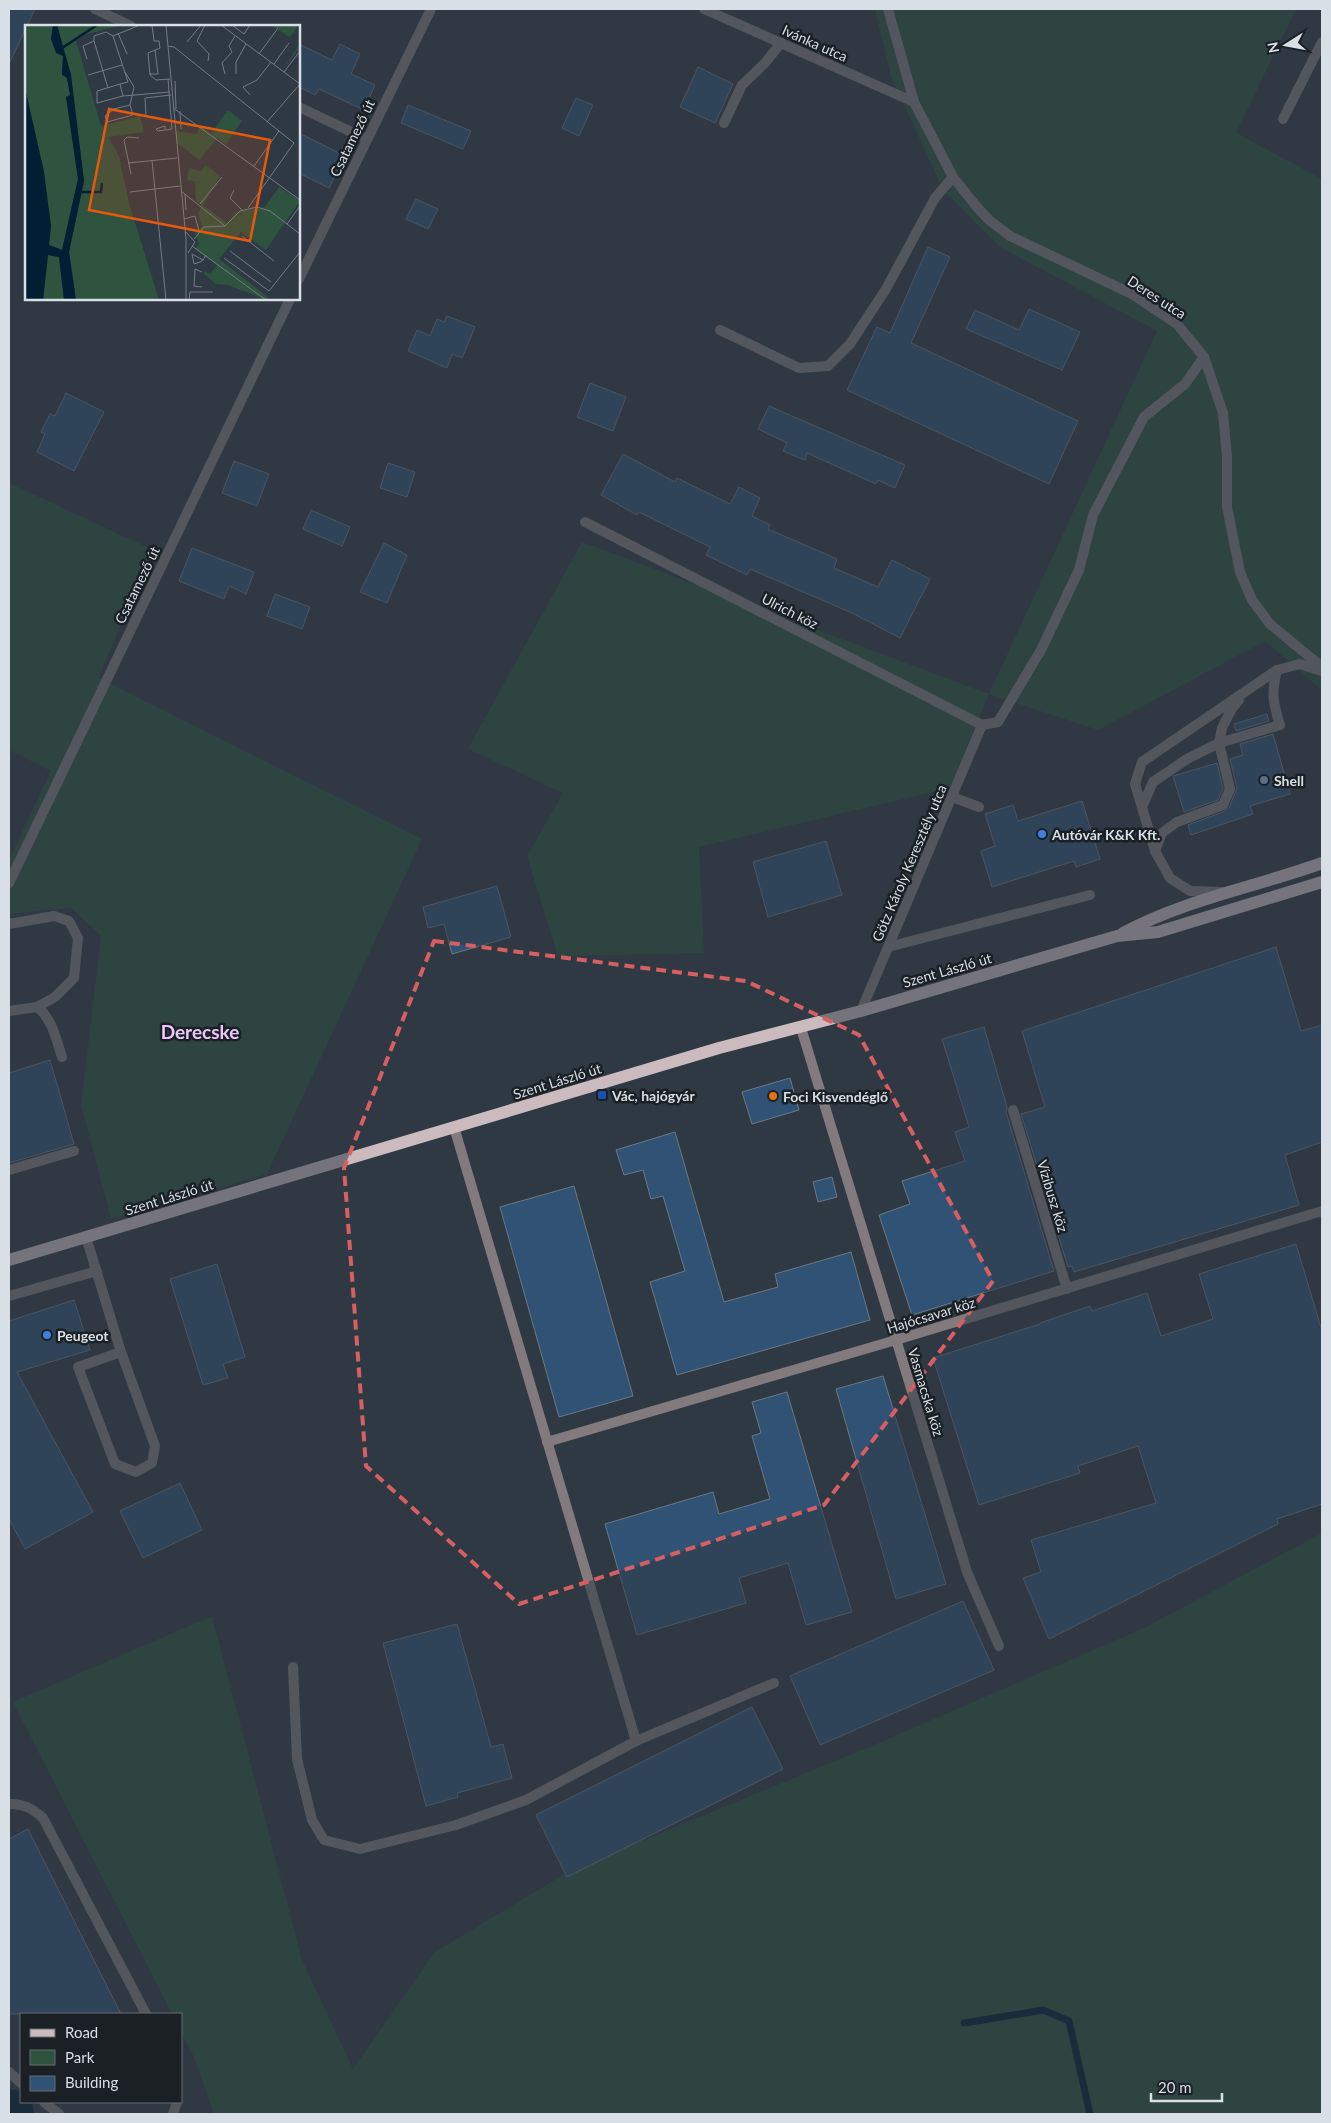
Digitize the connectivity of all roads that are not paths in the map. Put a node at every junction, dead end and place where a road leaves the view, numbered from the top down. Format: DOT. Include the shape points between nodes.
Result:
graph roads {
  1 [pos="95,9"];
  2 [pos="431,9"];
  3 [pos="704,9"];
  4 [pos="888,9"];
  5 [pos="129,25"];
  6 [pos="1322,42"];
  7 [pos="781,43"];
  8 [pos="914,102"];
  9 [pos="300,107"];
  10 [pos="1283,119"];
  11 [pos="724,123"];
  12 [pos="366,139"];
  13 [pos="953,177"];
  14 [pos="300,278"];
  15 [pos="290,300"];
  16 [pos="720,330"];
  17 [pos="1204,358"];
  18 [pos="585,522"];
  19 [pos="1322,667"];
  20 [pos="1277,670"];
  21 [pos="1322,671"];
  22 [pos="1246,691"];
  23 [pos="982,725"];
  24 [pos="1219,743"];
  25 [pos="952,797"];
  26 [pos="979,807"];
  27 [pos="1142,807"];
  28 [pos="1155,851"];
  29 [pos="1322,863"];
  30 [pos="1322,882"];
  31 [pos="9,883"];
  32 [pos="1223,892"];
  33 [pos="1090,895"];
  34 [pos="9,924"];
  35 [pos="1117,936"];
  36 [pos="888,947"];
  37 [pos="37,1007"];
  38 [pos="9,1011"];
  39 [pos="861,1011"];
  40 [pos="801,1028"];
  41 [pos="62,1057"];
  42 [pos="1013,1110"];
  43 [pos="454,1127"];
  44 [pos="74,1151"];
  45 [pos="9,1170"];
  46 [pos="1322,1211"];
  47 [pos="86,1237"];
  48 [pos="9,1260"];
  49 [pos="97,1271"];
  50 [pos="1067,1289"];
  51 [pos="9,1296"];
  52 [pos="896,1340"];
  53 [pos="121,1352"];
  54 [pos="547,1442"];
  55 [pos="999,1646"];
  56 [pos="293,1667"];
  57 [pos="774,1683"];
  58 [pos="636,1741"];
  59 [pos="9,1804"];
  60 [pos="145,2013"];
  61 [pos="9,2072"];
  62 [pos="20,2082"];
  63 [pos="45,2103"];
  64 [pos="58,2114"];
  1 -- 5 [label="street"];
  2 -- 12 [label="street, Csatamező út"];
  3 -- 7 [label="street, Ivánka utca"];
  4 -- 8 [label="street, Deres utca"];
  6 -- 10 [label="street"];
  7 -- 8 [label="street, Ivánka utca"];
  7 -- 11 [label="street" via="742,85"];
  8 -- 13 [label="street, Deres utca"];
  9 -- 12 [label="street"];
  12 -- 14 [label="street, Csatamező út"];
  13 -- 16 [label="street" via="935,198 886,288 850,344 828,366 799,368"];
  13 -- 17 [label="street, Deres utca" via="989,220 1010,236 1132,294 1177,324"];
  15 -- 31 [label="street, Csatamező út"];
  17 -- 19 [label="street, Deres utca" via="1222,413 1227,457 1227,507 1240,572 1252,600 1270,624"];
  17 -- 23 [label="street" via="1185,384 1144,417 1093,515 1079,570 1041,650 998,722"];
  18 -- 23 [label="street, Ulrich köz"];
  20 -- 21 [label="street" via="1300,664"];
  20 -- 22 [label="street"];
  20 -- 24 [label="street" via="1273,700 1280,724"];
  22 -- 24 [label="street" via="1231,710"];
  22 -- 27 [label="street" via="1142,762 1135,784"];
  23 -- 25 [label="street, Götz Károly Keresztély utca"];
  24 -- 27 [label="street" via="1153,782"];
  24 -- 28 [label="street" via="1230,789 1223,805 1177,822 1162,834"];
  25 -- 26 [label="street"];
  25 -- 36 [label="street, Götz Károly Keresztély utca"];
  27 -- 28 [label="street"];
  28 -- 32 [label="street" via="1170,878 1190,890"];
  29 -- 32 [label="main road"];
  30 -- 35 [label="main road" via="1158,932"];
  32 -- 35 [label="main road" via="1143,922"];
  33 -- 36 [label="street"];
  34 -- 37 [label="street" via="54,916 69,921 78,938 74,978 55,997"];
  35 -- 39 [label="main road, Szent László út"];
  36 -- 39 [label="street, Götz Károly Keresztély utca"];
  37 -- 38 [label="street"];
  37 -- 41 [label="street" via="44,1012"];
  39 -- 40 [label="main road, Szent László út"];
  40 -- 43 [label="main road, Szent László út" via="719,1048"];
  40 -- 52 [label="street, Vasmacska köz"];
  42 -- 50 [label="street, Vízibusz köz"];
  43 -- 47 [label="main road, Szent László út"];
  43 -- 54 [label="street"];
  44 -- 45 [label="street"];
  46 -- 50 [label="street, Hajócsavar köz"];
  47 -- 48 [label="main road, Szent László út"];
  47 -- 49 [label="street"];
  49 -- 51 [label="street"];
  49 -- 53 [label="street"];
  50 -- 52 [label="street, Hajócsavar köz"];
  52 -- 54 [label="street, Hajócsavar köz"];
  52 -- 55 [label="street, Vasmacska köz" via="967,1572"];
  53 -- 53 [label="street" via="155,1446 152,1463 136,1472 115,1464 78,1367"];
  54 -- 58 [label="street"];
  56 -- 58 [label="street" via="297,1759 312,1820 324,1840 360,1849 456,1825 526,1800"];
  57 -- 58 [label="street"];
  59 -- 60 [label="street" via="31,1808 43,1818"];
  61 -- 62 [label="street"];
  63 -- 64 [label="street"];
}
